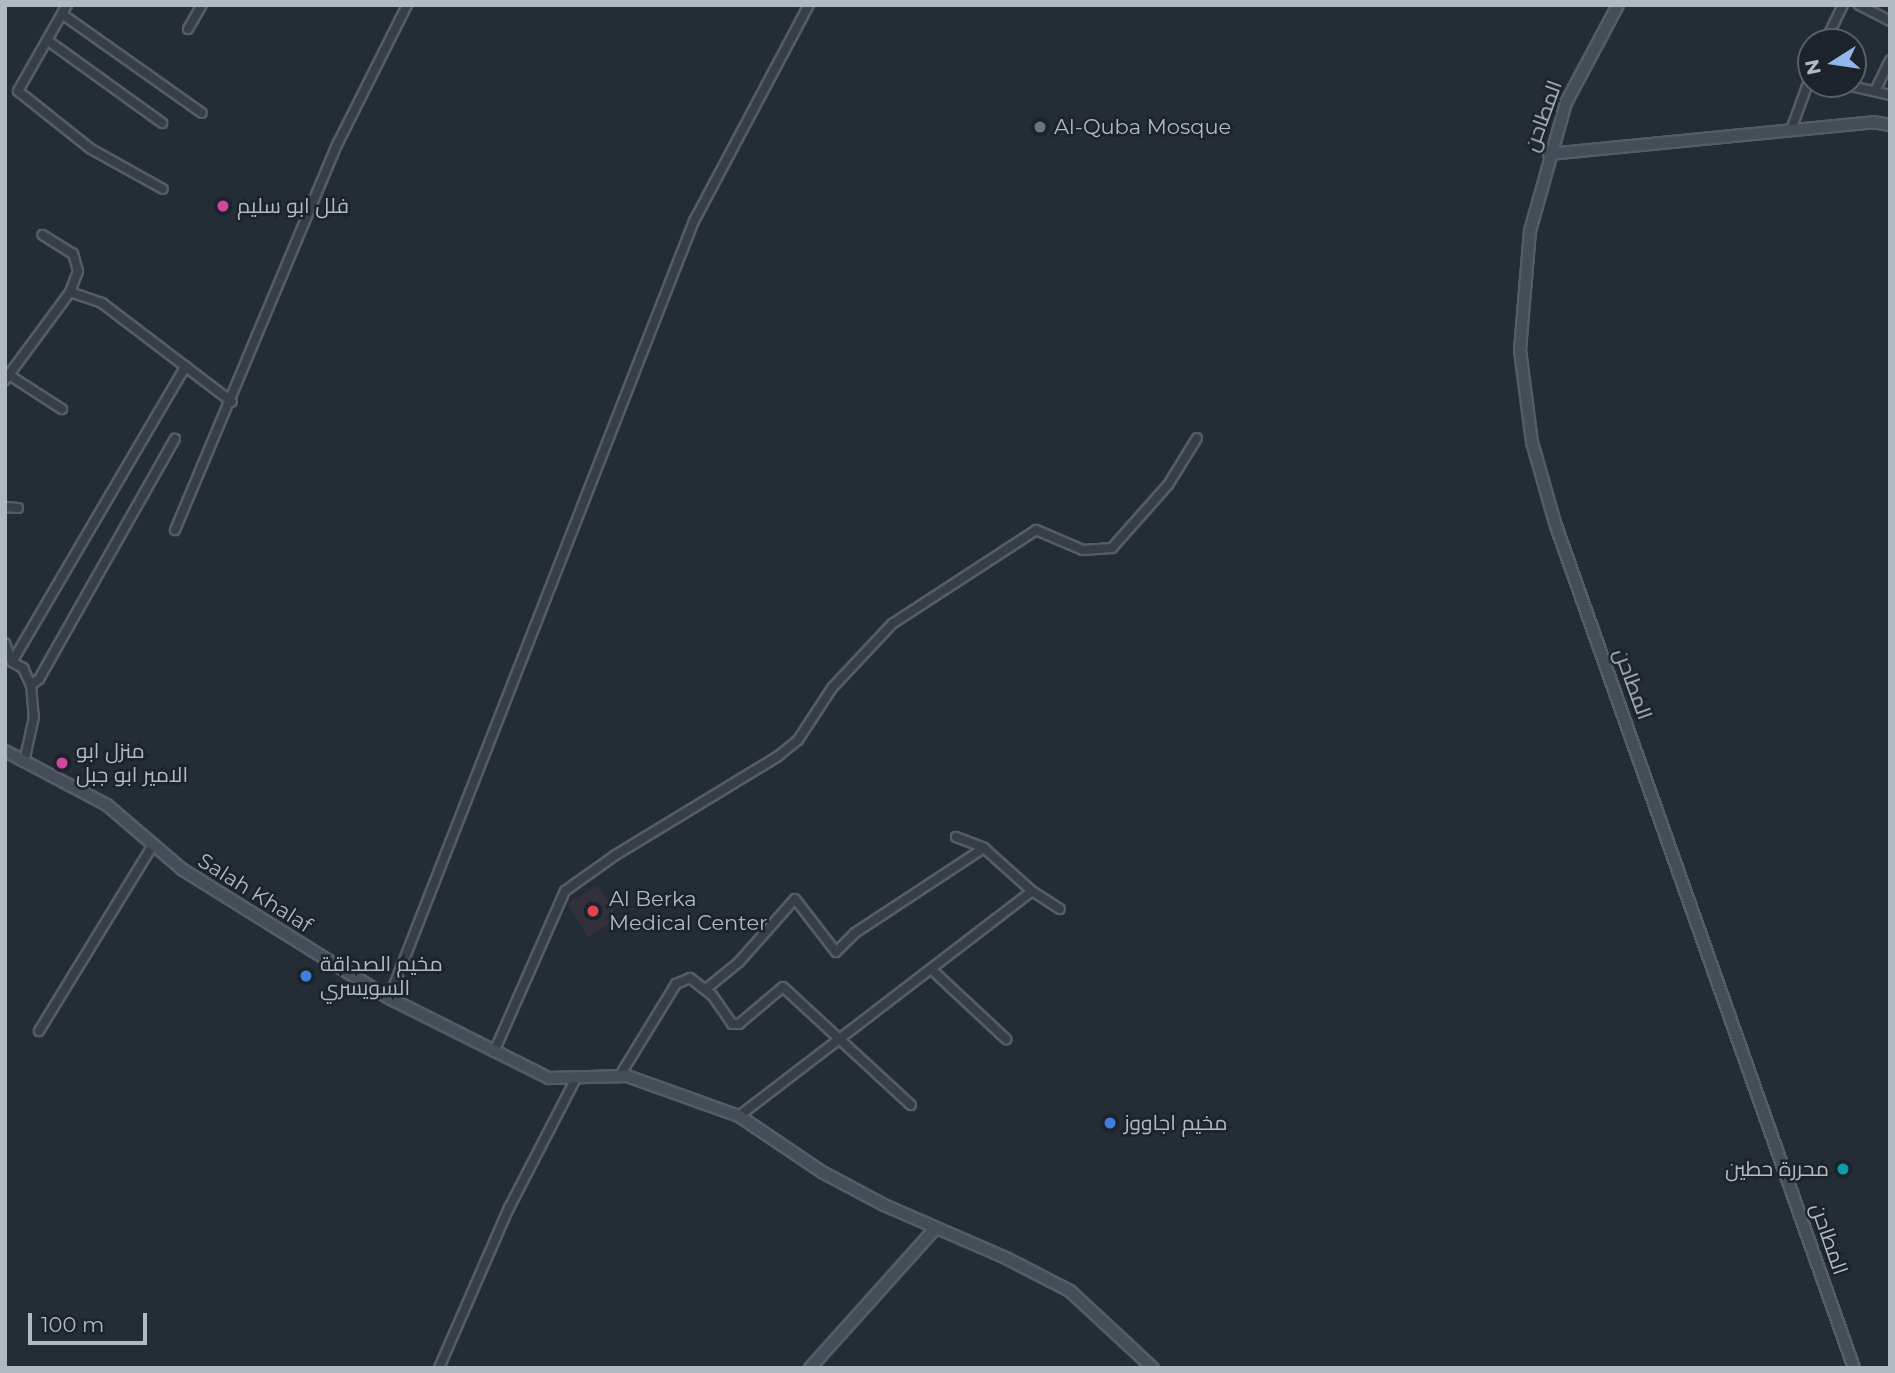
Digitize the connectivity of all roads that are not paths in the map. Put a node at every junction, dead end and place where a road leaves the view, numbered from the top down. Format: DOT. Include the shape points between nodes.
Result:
graph roads {
  1 [pos="202,5"];
  2 [pos="407,5"];
  3 [pos="809,5"];
  4 [pos="1618,5"];
  5 [pos="1843,5"];
  6 [pos="1859,5"];
  7 [pos="65,10"];
  8 [pos="1890,21"];
  9 [pos="1832,28"];
  10 [pos="188,29"];
  11 [pos="47,40"];
  12 [pos="1890,60"];
  13 [pos="1867,89"];
  14 [pos="1874,91"];
  15 [pos="1890,95"];
  16 [pos="1803,98"];
  17 [pos="202,113"];
  18 [pos="162,123"];
  19 [pos="1890,125"];
  20 [pos="1791,130"];
  21 [pos="1549,154"];
  22 [pos="163,189"];
  23 [pos="42,235"];
  24 [pos="71,292"];
  25 [pos="186,366"];
  26 [pos="7,378"];
  27 [pos="232,402"];
  28 [pos="62,409"];
  29 [pos="1197,438"];
  30 [pos="175,439"];
  31 [pos="5,507"];
  32 [pos="18,508"];
  33 [pos="175,530"];
  34 [pos="5,642"];
  35 [pos="12,662"];
  36 [pos="31,685"];
  37 [pos="5,751"];
  38 [pos="24,762"];
  39 [pos="956,837"];
  40 [pos="153,845"];
  41 [pos="984,848"];
  42 [pos="1032,891"];
  43 [pos="1060,909"];
  44 [pos="931,969"];
  45 [pos="706,989"];
  46 [pos="389,998"];
  47 [pos="39,1031"];
  48 [pos="837,1036"];
  49 [pos="1006,1039"];
  50 [pos="494,1052"];
  51 [pos="619,1077"];
  52 [pos="575,1080"];
  53 [pos="911,1105"];
  54 [pos="739,1116"];
  55 [pos="934,1230"];
  56 [pos="439,1368"];
  57 [pos="810,1368"];
  58 [pos="1153,1368"];
  59 [pos="1854,1368"];
  1 -- 10 [label="street"];
  2 -- 27 [label="street" via="338,143 324,184 250,344 232,388"];
  3 -- 46 [label="street" via="694,221"];
  4 -- 21 [label="street, المطاحن" via="1587,59"];
  5 -- 9 [label="street"];
  6 -- 8 [label="street"];
  7 -- 11 [label="street"];
  7 -- 17 [label="street"];
  11 -- 18 [label="street"];
  11 -- 22 [label="street" via="18,91 91,149"];
  12 -- 14 [label="street"];
  13 -- 14 [label="street"];
  14 -- 15 [label="street"];
  16 -- 20 [label="street"];
  19 -- 20 [label="street" via="1873,122"];
  20 -- 21 [label="street"];
  21 -- 59 [label="street, المطاحن" via="1522,284 1522,375 1532,442 1555,523"];
  23 -- 24 [label="street" via="73,254 78,271"];
  24 -- 25 [label="street" via="102,303"];
  24 -- 26 [label="street"];
  25 -- 27 [label="street"];
  25 -- 35 [label="street"];
  26 -- 28 [label="street"];
  27 -- 33 [label="street"];
  29 -- 50 [label="street" via="1168,485 1112,548 1083,550 1036,530 892,624 832,688 798,740 777,757 565,891"];
  30 -- 36 [label="street" via="39,679"];
  31 -- 32 [label="street"];
  34 -- 35 [label="street"];
  35 -- 36 [label="street" via="23,668"];
  36 -- 38 [label="street" via="34,717"];
  37 -- 38 [label="street, Salah Khalaf"];
  38 -- 40 [label="street, Salah Khalaf" via="107,805"];
  39 -- 41 [label="street"];
  40 -- 46 [label="street, Salah Khalaf" via="183,870"];
  40 -- 47 [label="street"];
  41 -- 42 [label="street"];
  41 -- 45 [label="street" via="855,933 836,952 794,899 738,962"];
  42 -- 43 [label="street"];
  42 -- 44 [label="street"];
  44 -- 48 [label="street"];
  44 -- 49 [label="street"];
  45 -- 48 [label="street" via="732,1024 738,1024 782,987"];
  45 -- 51 [label="street" via="690,978 676,984"];
  46 -- 50 [label="street, Salah Khalaf"];
  48 -- 53 [label="street"];
  48 -- 54 [label="street"];
  50 -- 52 [label="street, Salah Khalaf" via="549,1078"];
  51 -- 52 [label="street, Salah Khalaf"];
  51 -- 54 [label="street, Salah Khalaf" via="670,1089"];
  52 -- 56 [label="street" via="509,1208"];
  54 -- 55 [label="street, Salah Khalaf" via="822,1172"];
  55 -- 57 [label="street"];
  55 -- 58 [label="street, Salah Khalaf" via="1006,1258 1070,1292"];
}
